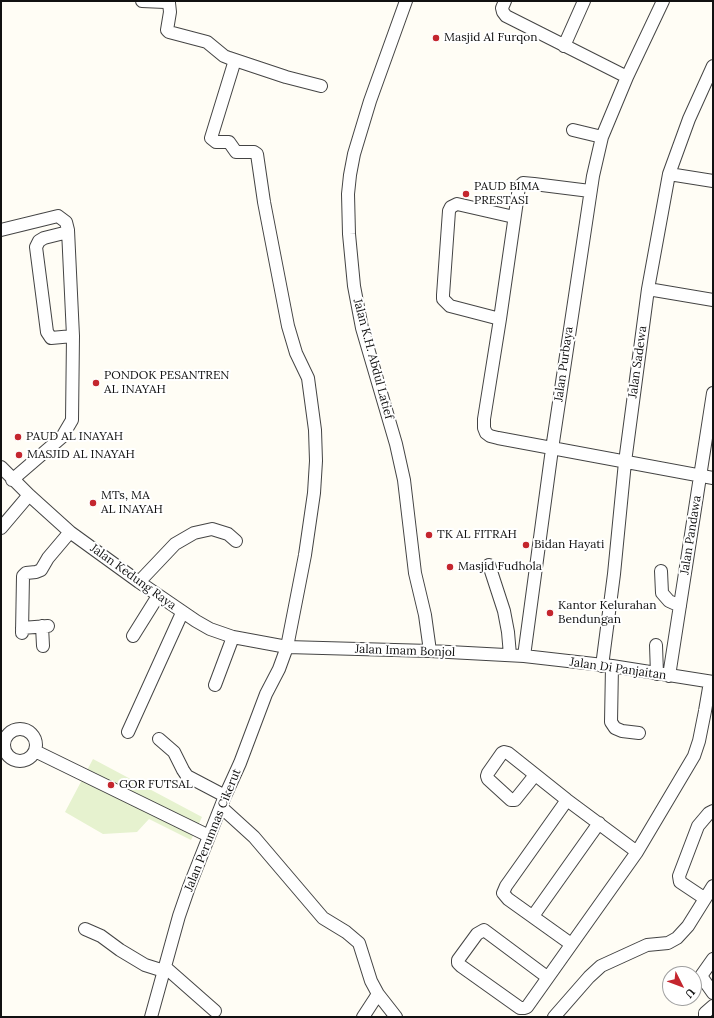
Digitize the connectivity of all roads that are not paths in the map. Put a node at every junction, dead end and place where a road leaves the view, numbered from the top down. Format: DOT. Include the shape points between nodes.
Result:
graph roads {
  1 [pos="142,1"];
  2 [pos="406,1"];
  3 [pos="505,1"];
  4 [pos="584,1"];
  5 [pos="663,1"];
  6 [pos="564,46"];
  7 [pos="235,60"];
  8 [pos="713,66"];
  9 [pos="627,77"];
  10 [pos="321,86"];
  11 [pos="573,130"];
  12 [pos="602,137"];
  13 [pos="669,174"];
  14 [pos="713,181"];
  15 [pos="590,191"];
  16 [pos="514,216"];
  17 [pos="1,230"];
  18 [pos="68,232"];
  19 [pos="648,289"];
  20 [pos="713,300"];
  21 [pos="500,319"];
  22 [pos="73,336"];
  23 [pos="713,393"];
  24 [pos="552,449"];
  25 [pos="625,462"];
  26 [pos="1,467"];
  27 [pos="700,476"];
  28 [pos="713,478"];
  29 [pos="12,480"];
  30 [pos="29,496"];
  31 [pos="1,528"];
  32 [pos="70,532"];
  33 [pos="236,541"];
  34 [pos="489,565"];
  35 [pos="661,571"];
  36 [pos="139,582"];
  37 [pos="158,596"];
  38 [pos="680,606"];
  39 [pos="182,613"];
  40 [pos="133,636"];
  41 [pos="233,637"];
  42 [pos="656,645"];
  43 [pos="43,646"];
  44 [pos="287,647"];
  45 [pos="430,651"];
  46 [pos="510,656"];
  47 [pos="524,656"];
  48 [pos="607,666"];
  49 [pos="657,674"];
  50 [pos="669,676"];
  51 [pos="711,682"];
  52 [pos="215,685"];
  53 [pos="128,732"];
  54 [pos="639,733"];
  55 [pos="159,740"];
  56 [pos="2,744"];
  57 [pos="36,751"];
  58 [pos="5,760"];
  59 [pos="535,775"];
  60 [pos="567,800"];
  61 [pos="223,802"];
  62 [pos="713,811"];
  63 [pos="599,824"];
  64 [pos="209,836"];
  65 [pos="637,852"];
  66 [pos="713,886"];
  67 [pos="704,898"];
  68 [pos="533,916"];
  69 [pos="85,929"];
  70 [pos="571,944"];
  71 [pos="713,959"];
  72 [pos="164,969"];
  73 [pos="547,977"];
  74 [pos="713,993"];
  75 [pos="378,994"];
  76 [pos="713,1006"];
  77 [pos="215,1011"];
  78 [pos="151,1017"];
  79 [pos="363,1017"];
  80 [pos="396,1017"];
  81 [pos="554,1017"];
  82 [pos="705,1017"];
  1 -- 7 [label="street" via="168,3 171,6 167,30 169,32 207,42 224,56"];
  2 -- 45 [label="street, Jalan K.H. Abdul Latief" via="354,154 348,194 349,234 354,286 362,328 404,480 415,573"];
  3 -- 6 [label="street" via="502,8 506,16"];
  4 -- 6 [label="street"];
  5 -- 9 [label="street, Jalan Purbaya"];
  6 -- 9 [label="street"];
  7 -- 10 [label="street"];
  7 -- 44 [label="street, Jalan Perumnas Cikerut" via="211,138 216,142 229,142 236,152 257,154 288,326 308,378 316,430 314,493"];
  8 -- 13 [label="street, Jalan Sadewa" via="686,126"];
  9 -- 12 [label="street, Jalan Purbaya"];
  11 -- 12 [label="street"];
  12 -- 15 [label="street, Jalan Purbaya"];
  13 -- 14 [label="street"];
  13 -- 19 [label="street, Jalan Sadewa"];
  15 -- 16 [label="street" via="523,183 519,187"];
  15 -- 24 [label="street, Jalan Purbaya"];
  16 -- 21 [label="street"];
  16 -- 21 [label="street" via="457,204 449,211 443,299 450,306"];
  17 -- 18 [label="street" via="58,216 66,222"];
  18 -- 22 [label="street"];
  18 -- 22 [label="street" via="44,238 36,246 47,332 51,338"];
  19 -- 20 [label="street"];
  19 -- 25 [label="street, Jalan Sadewa"];
  21 -- 24 [label="street" via="484,419 486,433"];
  22 -- 29 [label="street" via="71,424 62,437"];
  23 -- 27 [label="street, Jalan Pandawa"];
  24 -- 25 [label="street"];
  24 -- 47 [label="street, Jalan Purbaya"];
  25 -- 27 [label="street"];
  25 -- 48 [label="street, Jalan Sadewa"];
  26 -- 29 [label="street, Jalan Kedung Raya"];
  27 -- 28 [label="street"];
  27 -- 38 [label="street, Jalan Pandawa"];
  29 -- 30 [label="street, Jalan Kedung Raya"];
  30 -- 31 [label="street"];
  30 -- 32 [label="street, Jalan Kedung Raya"];
  32 -- 36 [label="street, Jalan Kedung Raya"];
  32 -- 43 [label="street" via="46,560 41,570 23,576 22,630 45,626"];
  33 -- 36 [label="street" via="228,534 212,529 194,533 175,544"];
  34 -- 46 [label="street" via="504,611"];
  35 -- 38 [label="street" via="662,593 669,601"];
  36 -- 37 [label="street, Jalan Kedung Raya"];
  37 -- 39 [label="street, Jalan Kedung Raya"];
  37 -- 40 [label="street"];
  38 -- 50 [label="street, Jalan Pandawa"];
  39 -- 41 [label="street, Jalan Kedung Raya" via="210,629"];
  39 -- 53 [label="street"];
  41 -- 44 [label="street, Jalan Kedung Raya"];
  41 -- 52 [label="street"];
  42 -- 49 [label="street"];
  44 -- 45 [label="street, Jalan Imam Bonjol"];
  44 -- 61 [label="street, Jalan Perumnas Cikerut"];
  45 -- 46 [label="street, Jalan Imam Bonjol"];
  46 -- 47 [label="street, Jalan Imam Bonjol"];
  47 -- 48 [label="street, Jalan Di Panjaitan"];
  48 -- 49 [label="street, Jalan Di Panjaitan"];
  48 -- 54 [label="street, Jalan Sadewa" via="611,722 615,728 622,731"];
  49 -- 50 [label="street, Jalan Di Panjaitan"];
  50 -- 51 [label="street, Jalan Di Panjaitan"];
  51 -- 65 [label="street" via="694,756"];
  55 -- 61 [label="street" via="174,752 188,776"];
  56 -- 57 [label="street" via="8,734 22,728 35,736"];
  56 -- 58 [label="street"];
  57 -- 58 [label="street" via="24,761"];
  57 -- 64 [label="street"];
  59 -- 60 [label="street"];
  60 -- 63 [label="street"];
  60 -- 68 [label="street" via="503,890 504,896"];
  61 -- 64 [label="street, Jalan Perumnas Cikerut"];
  61 -- 75 [label="street" via="320,915 359,943 368,974"];
  62 -- 67 [label="street" via="698,826 678,876 680,882"];
  63 -- 65 [label="street"];
  63 -- 68 [label="street"];
  64 -- 72 [label="street, Jalan Perumnas Cikerut" via="179,916"];
  65 -- 70 [label="street"];
  66 -- 67 [label="street"];
  67 -- 81 [label="street" via="688,926 677,938 668,943 646,946 601,966"];
  68 -- 70 [label="street"];
  69 -- 72 [label="street" via="101,936 145,965"];
  70 -- 73 [label="street"];
  71 -- 74 [label="street" via="701,976"];
  72 -- 77 [label="street"];
  72 -- 78 [label="street, Jalan Perumnas Cikerut"];
  73 -- 73 [label="street" via="529,1005 522,1008 461,966 458,960 477,934 484,930"];
  75 -- 79 [label="street"];
  75 -- 80 [label="street"];
  76 -- 82 [label="street" via="705,1013"];
}
